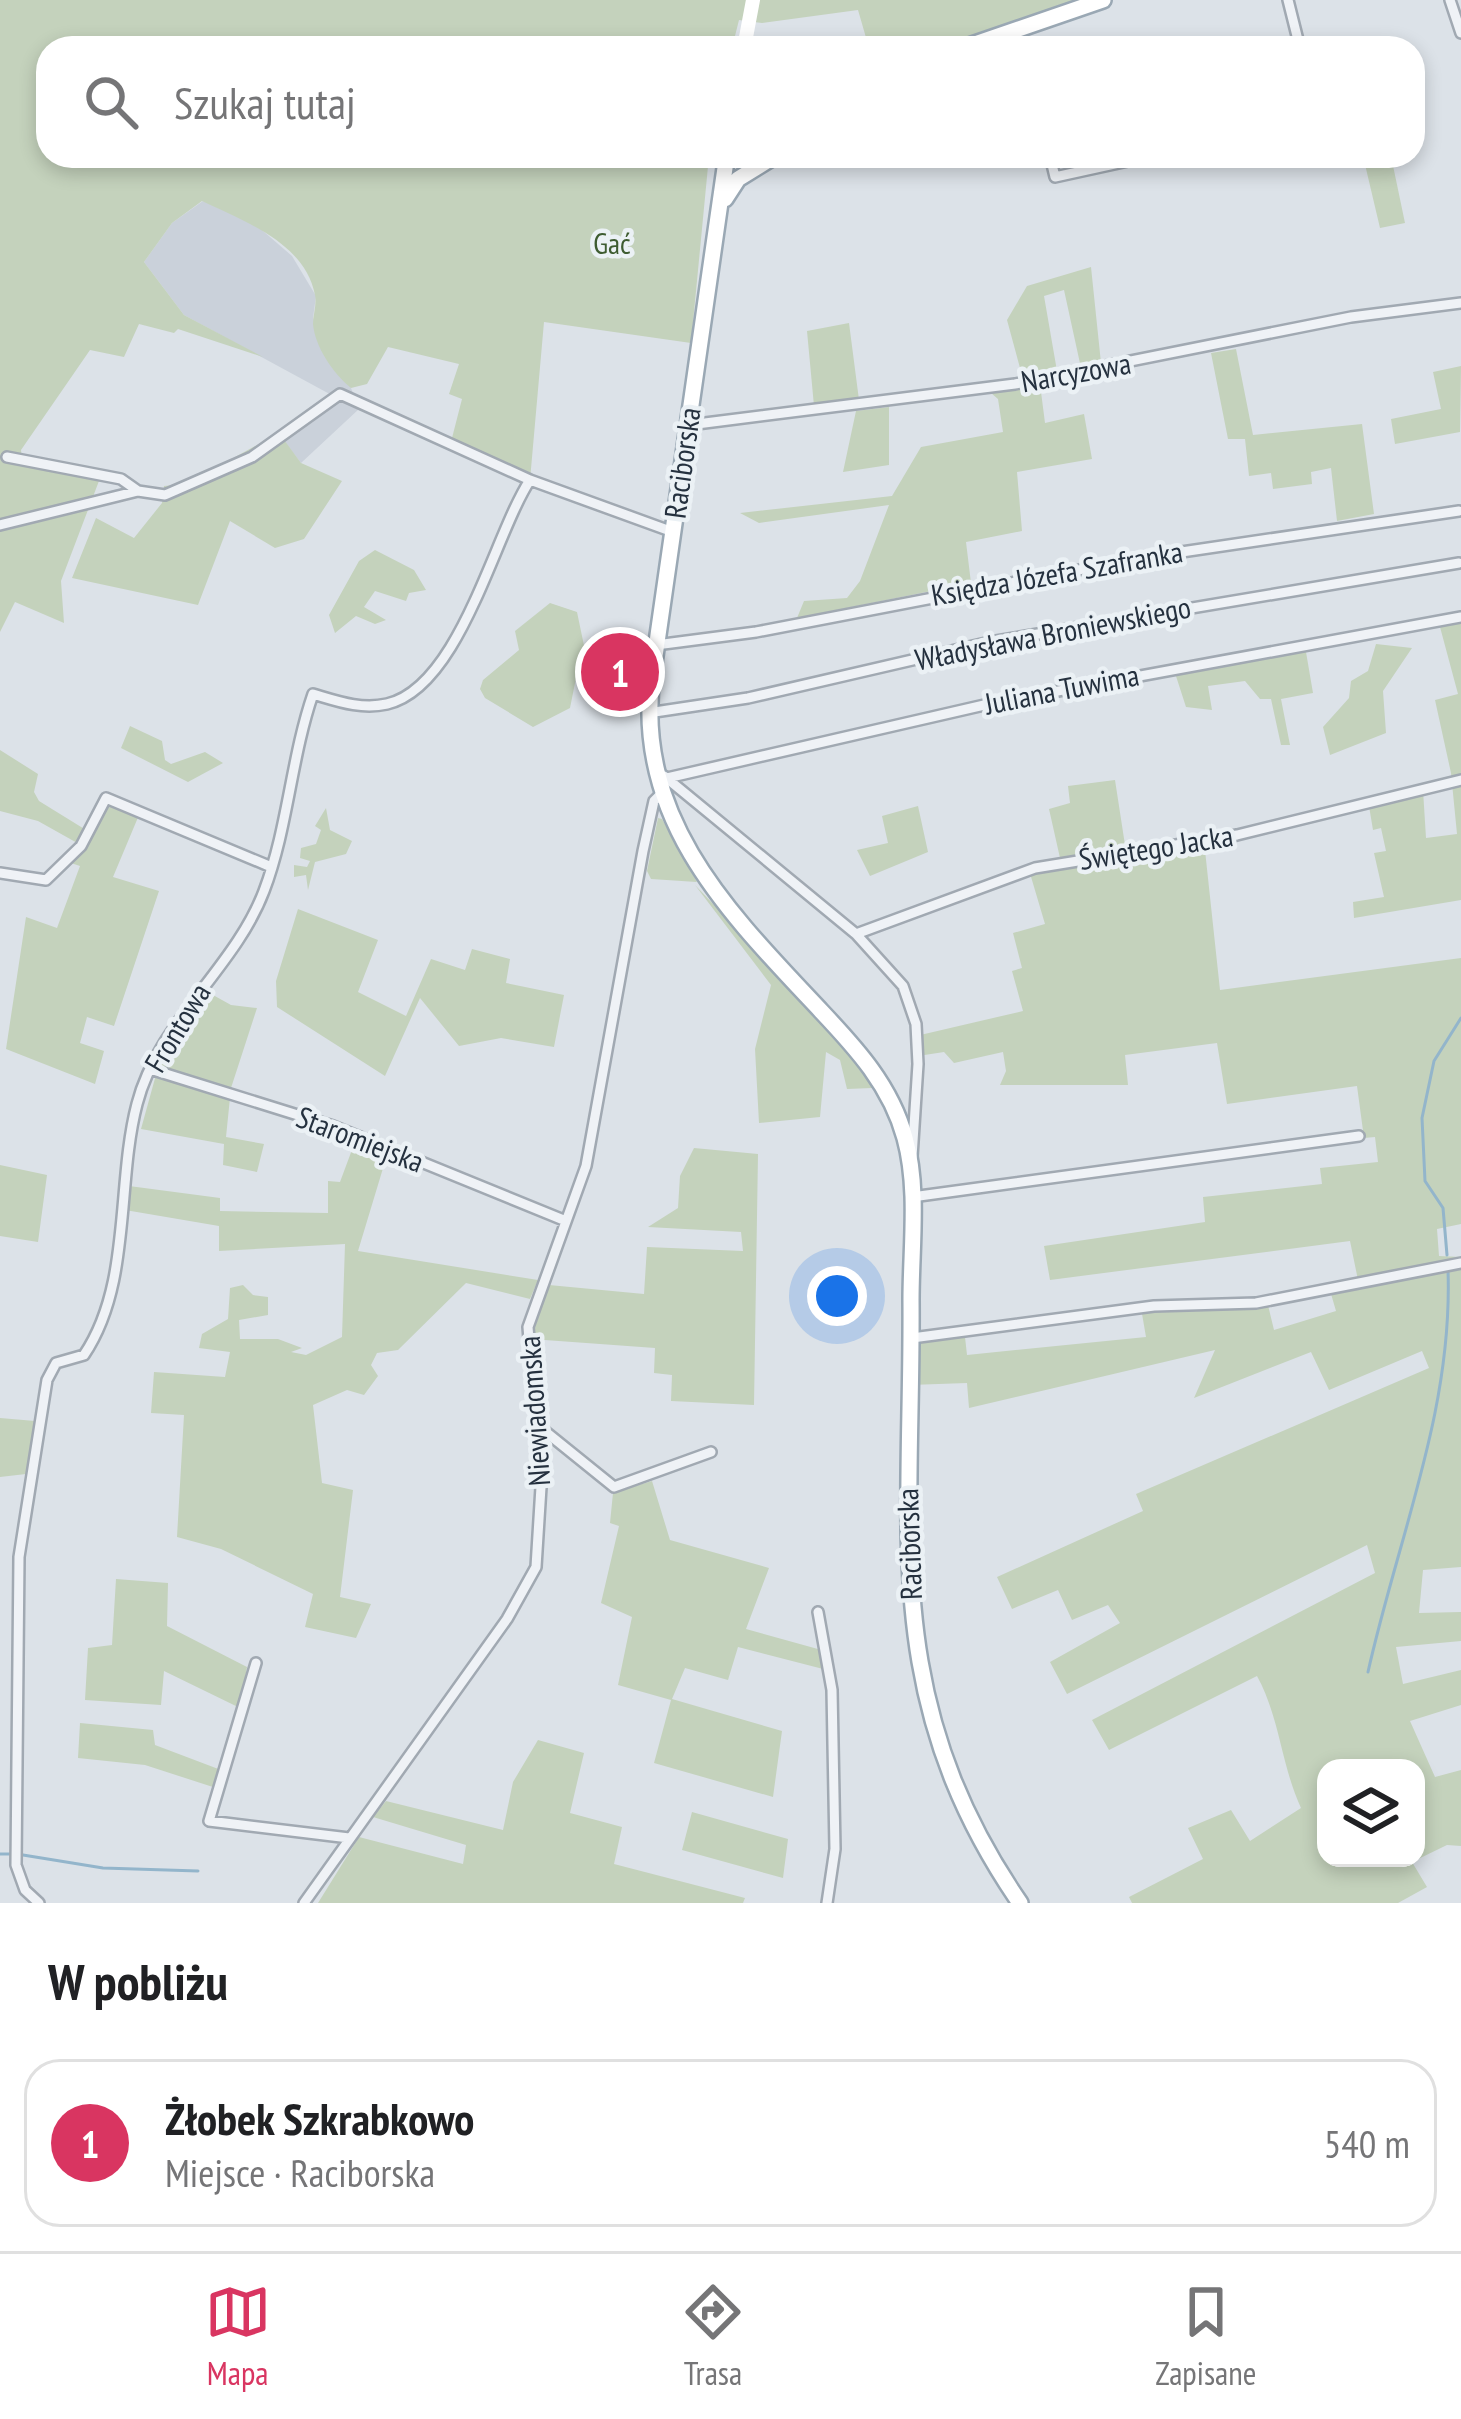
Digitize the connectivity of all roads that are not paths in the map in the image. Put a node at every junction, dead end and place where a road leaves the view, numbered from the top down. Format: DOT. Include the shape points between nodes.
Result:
graph roads {
  1 [pos="753,0"];
  2 [pos="1103,0"];
  3 [pos="1288,0"];
  4 [pos="1450,0"];
  5 [pos="1461,34"];
  6 [pos="746,36"];
  7 [pos="998,36"];
  8 [pos="1297,36"];
  9 [pos="734,168"];
  10 [pos="734,168"];
  11 [pos="1053,168"];
  12 [pos="1096,168"];
  13 [pos="720,207"];
  14 [pos="1461,303"];
  15 [pos="689,425"];
  16 [pos="7,457"];
  17 [pos="530,480"];
  18 [pos="138,491"];
  19 [pos="1459,511"];
  20 [pos="0,525"];
  21 [pos="668,532"];
  22 [pos="1460,563"];
  23 [pos="1461,616"];
  24 [pos="656,645"];
  25 [pos="648,712"];
  26 [pos="1461,780"];
  27 [pos="661,781"];
  28 [pos="269,866"];
  29 [pos="0,873"];
  30 [pos="856,934"];
  31 [pos="150,1069"];
  32 [pos="917,1084"];
  33 [pos="892,1104"];
  34 [pos="1359,1136"];
  35 [pos="910,1162"];
  36 [pos="912,1197"];
  37 [pos="566,1221"];
  38 [pos="1461,1263"];
  39 [pos="912,1338"];
  40 [pos="536,1424"];
  41 [pos="711,1452"];
  42 [pos="818,1612"];
  43 [pos="256,1663"];
  44 [pos="350,1838"];
  45 [pos="39,1903"];
  46 [pos="304,1903"];
  47 [pos="827,1903"];
  48 [pos="1021,1903"];
  1 -- 6 [label="main road"];
  2 -- 7 [label="main road"];
  3 -- 8 [label="street"];
  4 -- 5 [label="street"];
  9 -- 13 [label="main road, Raciborska"];
  10 -- 13 [label="main road"];
  11 -- 12 [label="street" via="1055,177"];
  13 -- 15 [label="main road, Raciborska"];
  14 -- 15 [label="street, Narcyzowa" via="1015,384"];
  15 -- 21 [label="main road, Raciborska"];
  16 -- 18 [label="street" via="121,479"];
  17 -- 18 [label="street" via="340,394 228,470 175,493"];
  17 -- 21 [label="street"];
  17 -- 28 [label="street, Frontowa" via="475,604 424,682 383,705 313,694"];
  18 -- 20 [label="street"];
  19 -- 24 [label="street, Księdza Józefa Szafranka"];
  21 -- 24 [label="main road, Raciborska"];
  22 -- 25 [label="street, Władysława Broniewskiego" via="990,642 748,698"];
  23 -- 27 [label="street, Juliana Tuwima" via="993,703"];
  24 -- 25 [label="main road, Raciborska"];
  25 -- 27 [label="main road, Raciborska"];
  26 -- 30 [label="street, Świętego Jacka" via="1237,836 1035,868"];
  27 -- 30 [label="street, Raciborska"];
  27 -- 33 [label="main road, Raciborska" via="697,870 858,1051"];
  27 -- 37 [label="street, Niewiadomska" via="586,1166"];
  28 -- 29 [label="street" via="106,798 81,846 46,880"];
  28 -- 31 [label="street, Frontowa" via="264,892"];
  30 -- 32 [label="street, Raciborska" via="903,986 916,1024"];
  31 -- 37 [label="street, Staromiejska" via="333,1126"];
  31 -- 45 [label="street, Frontowa" via="95,1338 84,1355 52,1368 29,1479 19,1557 16,1865"];
  32 -- 33 [label="street"];
  32 -- 35 [label="street, Raciborska"];
  33 -- 35 [label="main road, Raciborska"];
  34 -- 36 [label="street"];
  35 -- 36 [label="main road, Raciborska"];
  36 -- 39 [label="main road, Raciborska"];
  37 -- 40 [label="street, Niewiadomska" via="528,1327"];
  38 -- 39 [label="street" via="1256,1303 1154,1306"];
  39 -- 48 [label="main road, Raciborska" via="907,1570 921,1676 950,1777"];
  40 -- 41 [label="street" via="614,1487"];
  40 -- 44 [label="street, Niewiadomska" via="541,1540 528,1585"];
  42 -- 47 [label="street" via="832,1690 835,1849"];
  43 -- 44 [label="street" via="209,1821"];
  44 -- 46 [label="street, Niewiadomska"];
}
